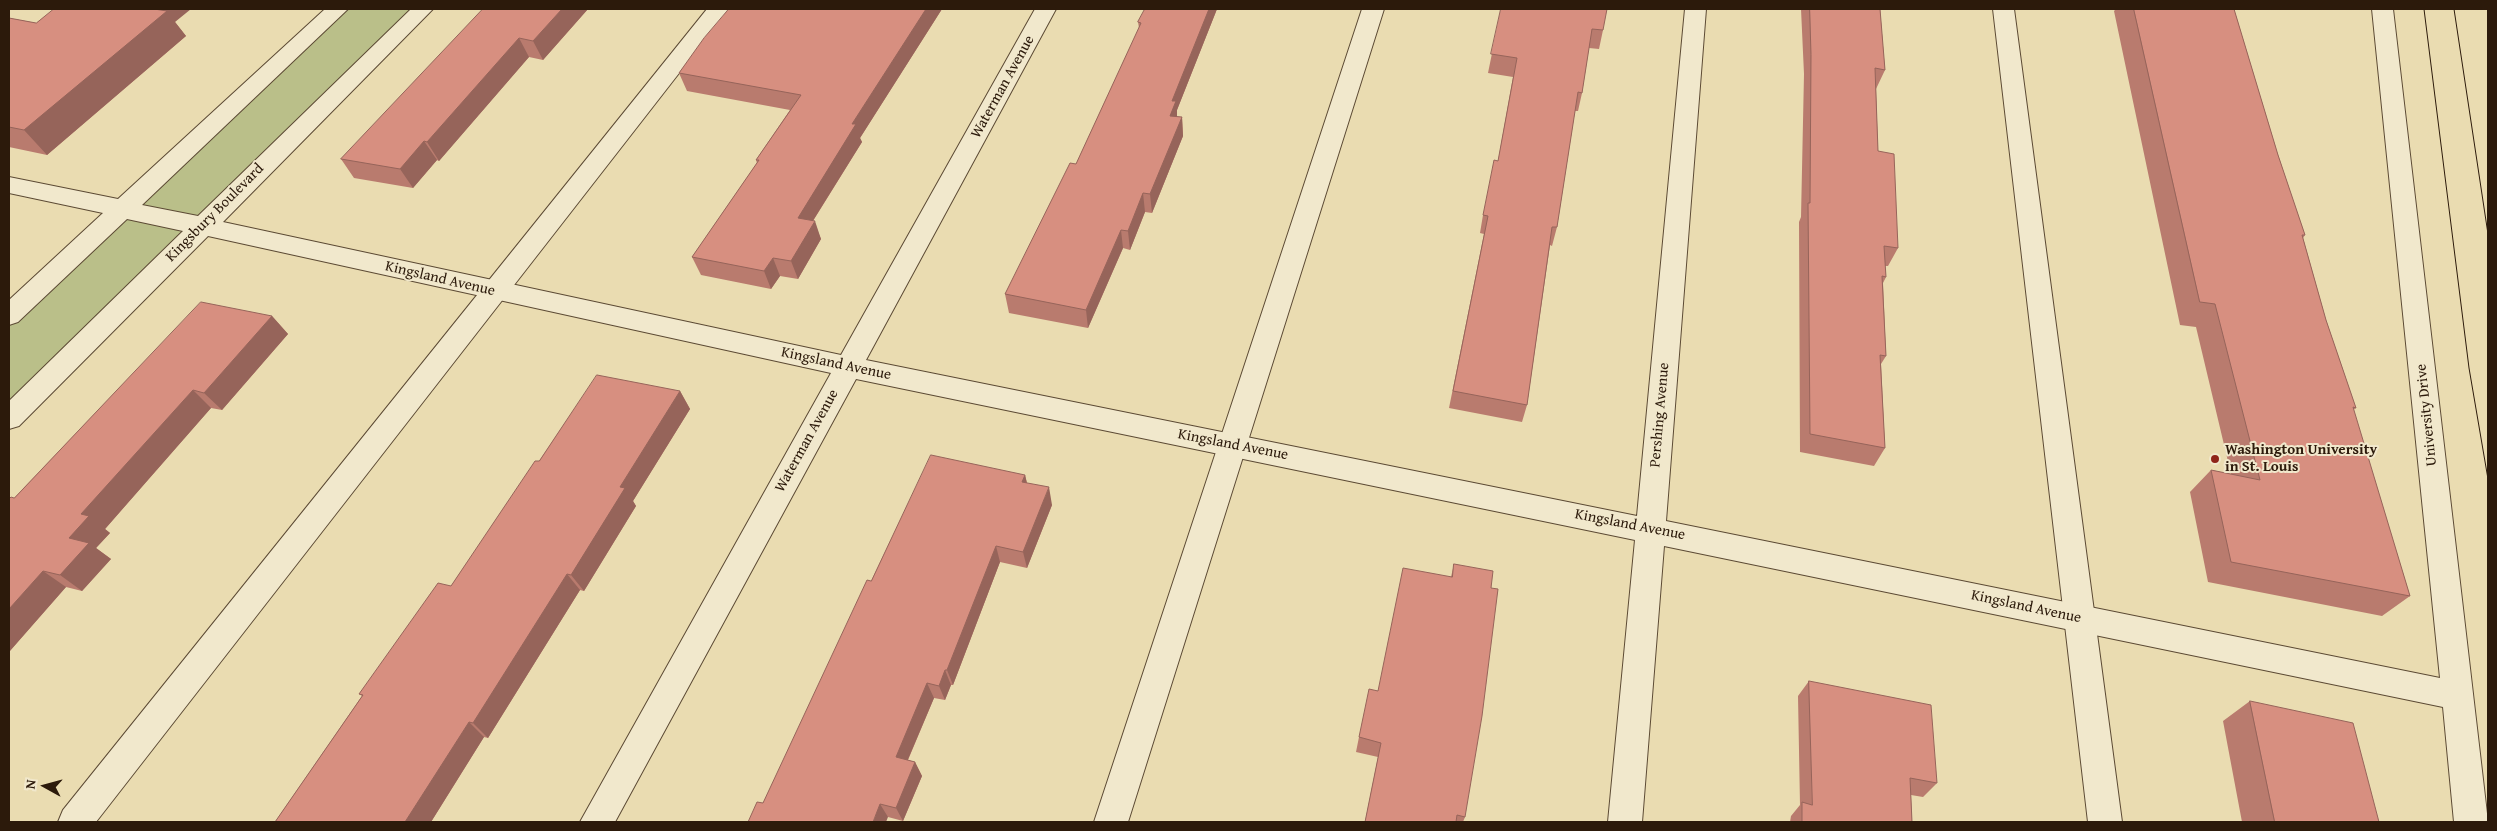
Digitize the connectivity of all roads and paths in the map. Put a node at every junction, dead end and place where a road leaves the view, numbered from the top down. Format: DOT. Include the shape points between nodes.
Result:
graph roads {
  1 [pos="337,9"];
  2 [pos="423,9"];
  3 [pos="718,9"];
  4 [pos="1046,9"];
  5 [pos="1373,9"];
  6 [pos="1696,9"];
  7 [pos="2003,9"];
  8 [pos="2383,9"];
  9 [pos="9,185"];
  10 [pos="123,209"];
  11 [pos="203,225"];
  12 [pos="495,292"];
  13 [pos="9,315"];
  14 [pos="848,367"];
  15 [pos="9,418"];
  16 [pos="1232,445"];
  17 [pos="1650,530"];
  18 [pos="2080,618"];
  19 [pos="2458,696"];
  20 [pos="75,822"];
  21 [pos="597,822"];
  22 [pos="1111,822"];
  23 [pos="1626,822"];
  24 [pos="2105,822"];
  25 [pos="2472,822"];
  1 -- 10 [label="street"];
  2 -- 11 [label="street, Kingsbury Boulevard"];
  3 -- 12 [label="street"];
  4 -- 14 [label="street, Waterman Avenue"];
  5 -- 16 [label="street"];
  6 -- 17 [label="street, Pershing Avenue"];
  7 -- 18 [label="street"];
  8 -- 19 [label="street, University Drive"];
  9 -- 10 [label="street, Kingsland Avenue"];
  10 -- 11 [label="street, Kingsland Avenue"];
  10 -- 13 [label="street"];
  11 -- 12 [label="street, Kingsland Avenue"];
  11 -- 15 [label="street, Kingsbury Boulevard"];
  12 -- 14 [label="street, Kingsland Avenue"];
  12 -- 20 [label="street"];
  14 -- 16 [label="street, Kingsland Avenue"];
  14 -- 21 [label="street, Waterman Avenue"];
  16 -- 17 [label="street, Kingsland Avenue"];
  16 -- 22 [label="street"];
  17 -- 18 [label="street, Kingsland Avenue"];
  17 -- 23 [label="street, Pershing Avenue"];
  18 -- 19 [label="street, Kingsland Avenue"];
  18 -- 24 [label="street"];
  19 -- 25 [label="street, University Drive"];
}
